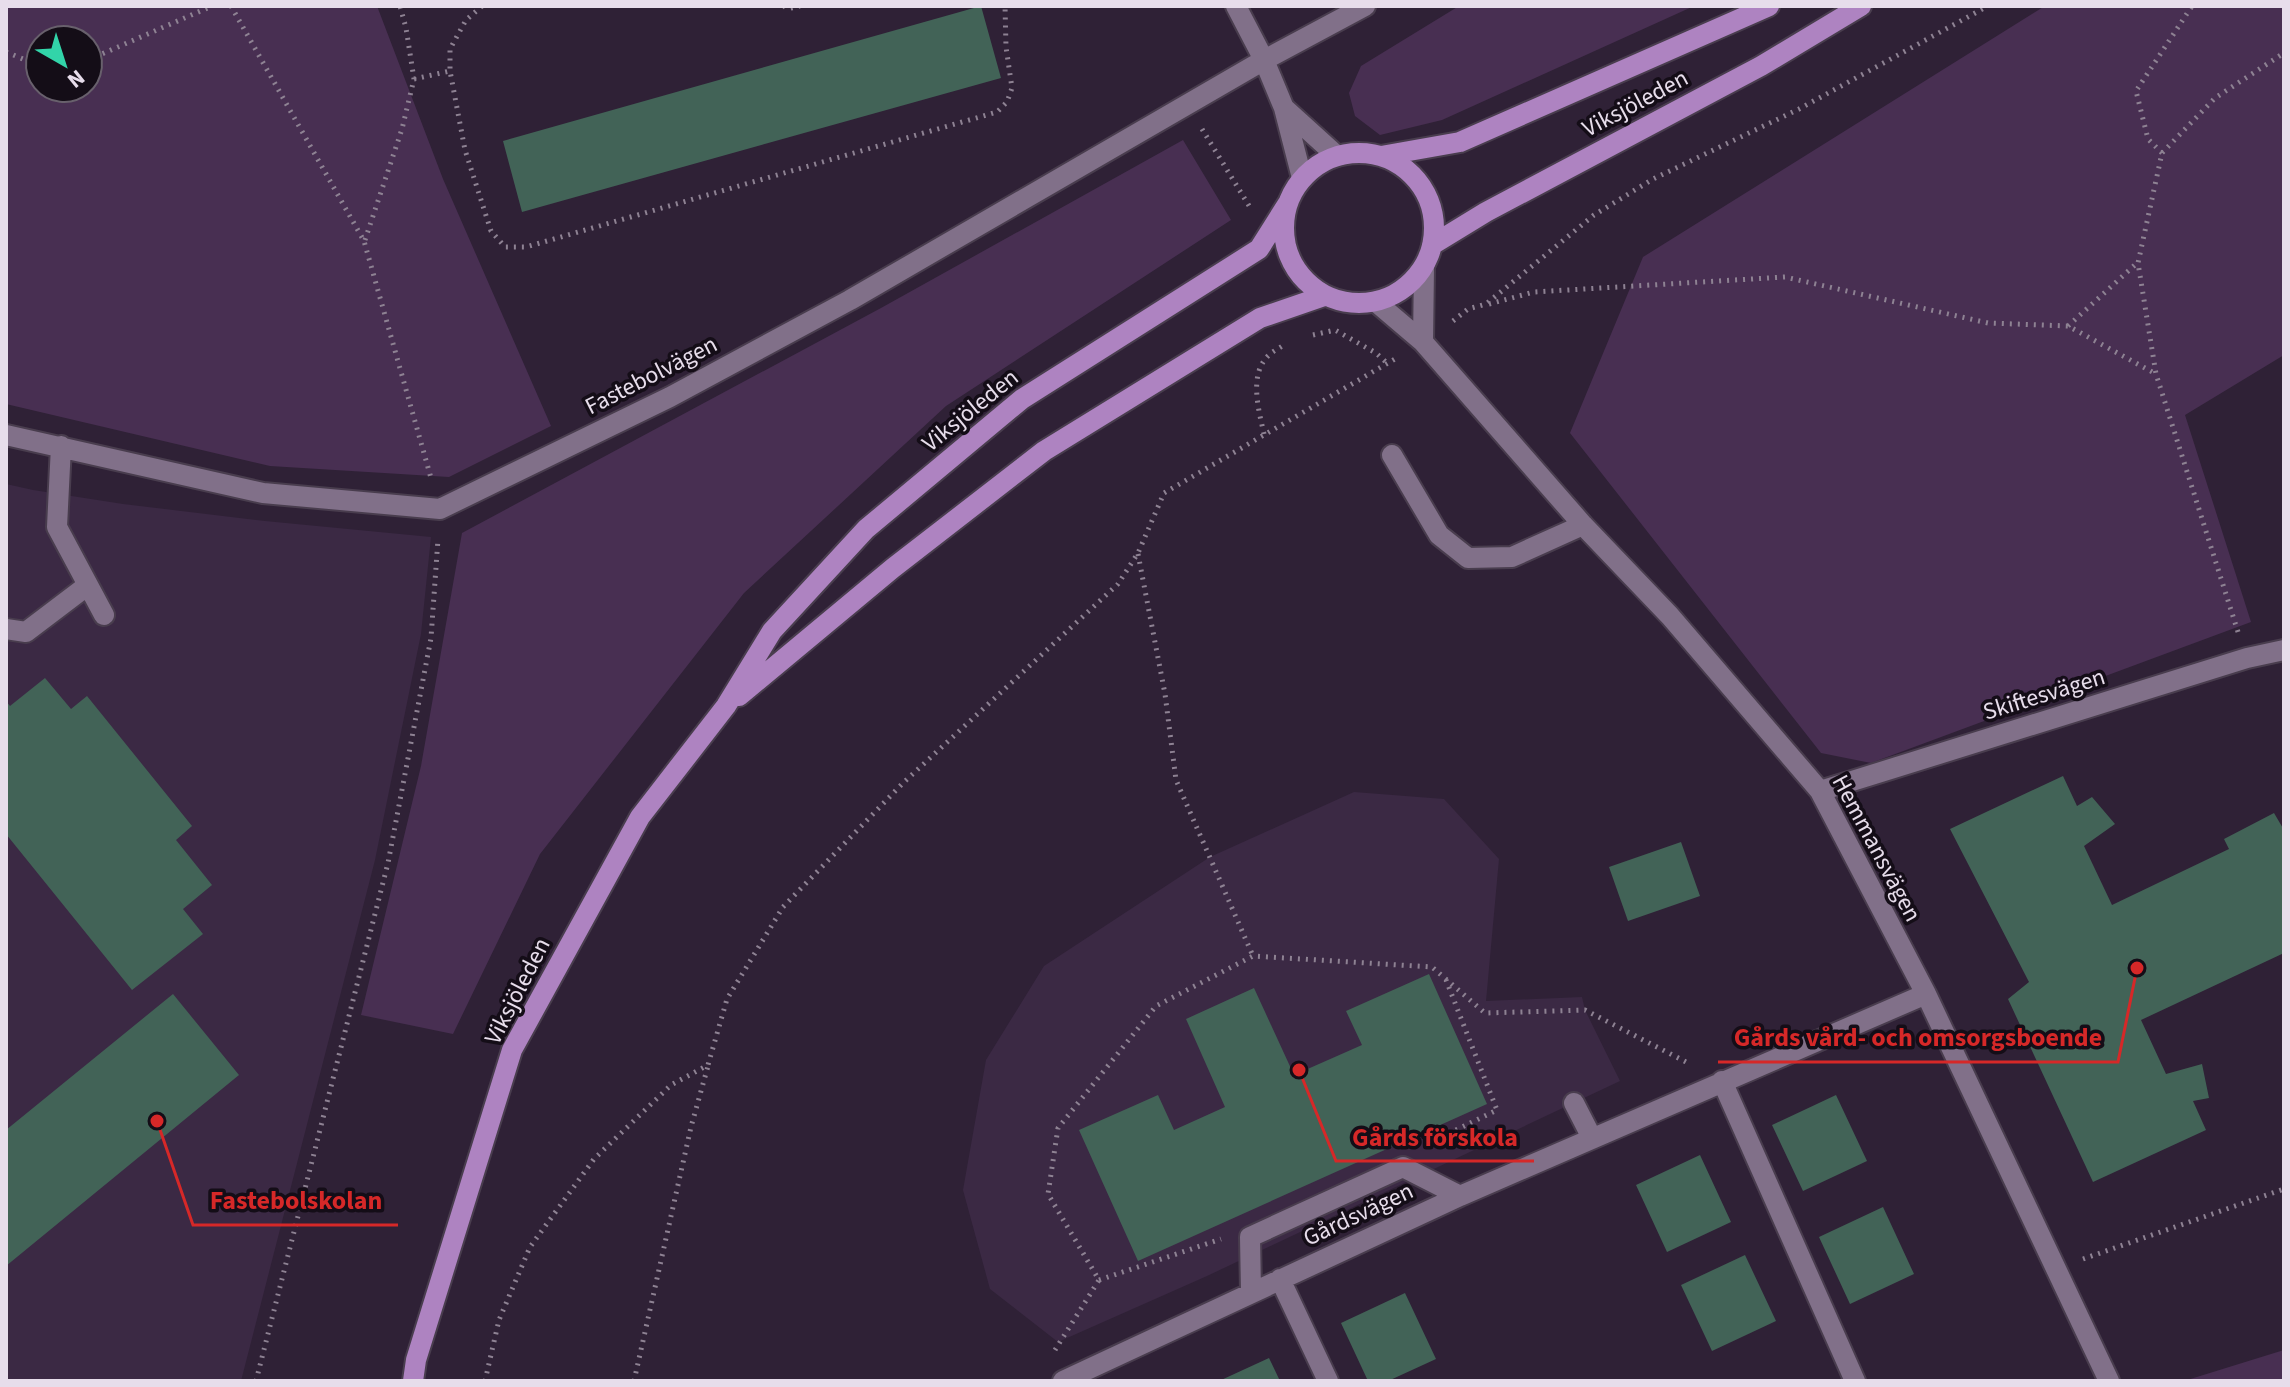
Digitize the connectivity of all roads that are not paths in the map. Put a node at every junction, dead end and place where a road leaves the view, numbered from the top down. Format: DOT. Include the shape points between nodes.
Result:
graph roads {
  1 [pos="1236,6"];
  2 [pos="1365,6"];
  3 [pos="1769,6"];
  4 [pos="1861,6"];
  5 [pos="1264,60"];
  6 [pos="1284,108"];
  7 [pos="1337,156"];
  8 [pos="1381,156"];
  9 [pos="1302,178"];
  10 [pos="1288,203"];
  11 [pos="1432,245"];
  12 [pos="1424,267"];
  13 [pos="1324,296"];
  14 [pos="1376,302"];
  15 [pos="1423,342"];
  16 [pos="6,435"];
  17 [pos="61,446"];
  18 [pos="1392,455"];
  19 [pos="1583,525"];
  20 [pos="88,585"];
  21 [pos="104,615"];
  22 [pos="6,629"];
  23 [pos="2284,650"];
  24 [pos="726,706"];
  25 [pos="1820,791"];
  26 [pos="1926,994"];
  27 [pos="1722,1081"];
  28 [pos="1574,1103"];
  29 [pos="1592,1138"];
  30 [pos="1460,1196"];
  31 [pos="1280,1279"];
  32 [pos="1251,1292"];
  33 [pos="413,1381"];
  34 [pos="1063,1381"];
  35 [pos="1328,1381"];
  36 [pos="1855,1381"];
  37 [pos="2109,1381"];
  1 -- 5 [label="street"];
  2 -- 5 [label="street, Fastebolvägen"];
  3 -- 8 [label="main road, Viksjöleden" via="1460,142"];
  4 -- 11 [label="main road, Viksjöleden"];
  5 -- 6 [label="street"];
  5 -- 17 [label="street, Fastebolvägen" via="850,300 670,397 440,509 263,493"];
  6 -- 7 [label="street"];
  6 -- 9 [label="street"];
  7 -- 8 [label="main road"];
  7 -- 9 [label="main road"];
  8 -- 11 [label="main road" via="1404,167 1420,183 1434,214"];
  9 -- 10 [label="main road"];
  10 -- 13 [label="main road" via="1284,241 1293,266"];
  10 -- 24 [label="main road, Viksjöleden" via="1259,249 1022,399 866,529 772,631"];
  11 -- 12 [label="main road"];
  12 -- 14 [label="main road" via="1394,296"];
  12 -- 15 [label="street"];
  13 -- 14 [label="main road"];
  13 -- 24 [label="main road, Viksjöleden" via="1260,318 1044,451"];
  14 -- 15 [label="street, Hemmansvägen"];
  15 -- 19 [label="street, Hemmansvägen"];
  16 -- 17 [label="street"];
  17 -- 20 [label="street" via="57,527"];
  18 -- 19 [label="street" via="1439,535 1468,558 1512,557"];
  19 -- 25 [label="street, Hemmansvägen" via="1670,616"];
  20 -- 21 [label="street"];
  20 -- 22 [label="street" via="26,632"];
  23 -- 25 [label="street, Skiftesvägen"];
  24 -- 33 [label="main road, Viksjöleden" via="640,817 512,1050"];
  25 -- 26 [label="street, Hemmansvägen"];
  26 -- 27 [label="street, Gårdsvägen"];
  26 -- 37 [label="street, Hemmansvägen"];
  27 -- 29 [label="street, Gårdsvägen"];
  27 -- 36 [label="street"];
  28 -- 29 [label="street"];
  29 -- 30 [label="street, Gårdsvägen"];
  30 -- 31 [label="street, Gårdsvägen"];
  30 -- 32 [label="street" via="1403,1167 1250,1237"];
  31 -- 32 [label="street, Gårdsvägen"];
  31 -- 35 [label="street"];
  32 -- 34 [label="street, Gårdsvägen"];
}
